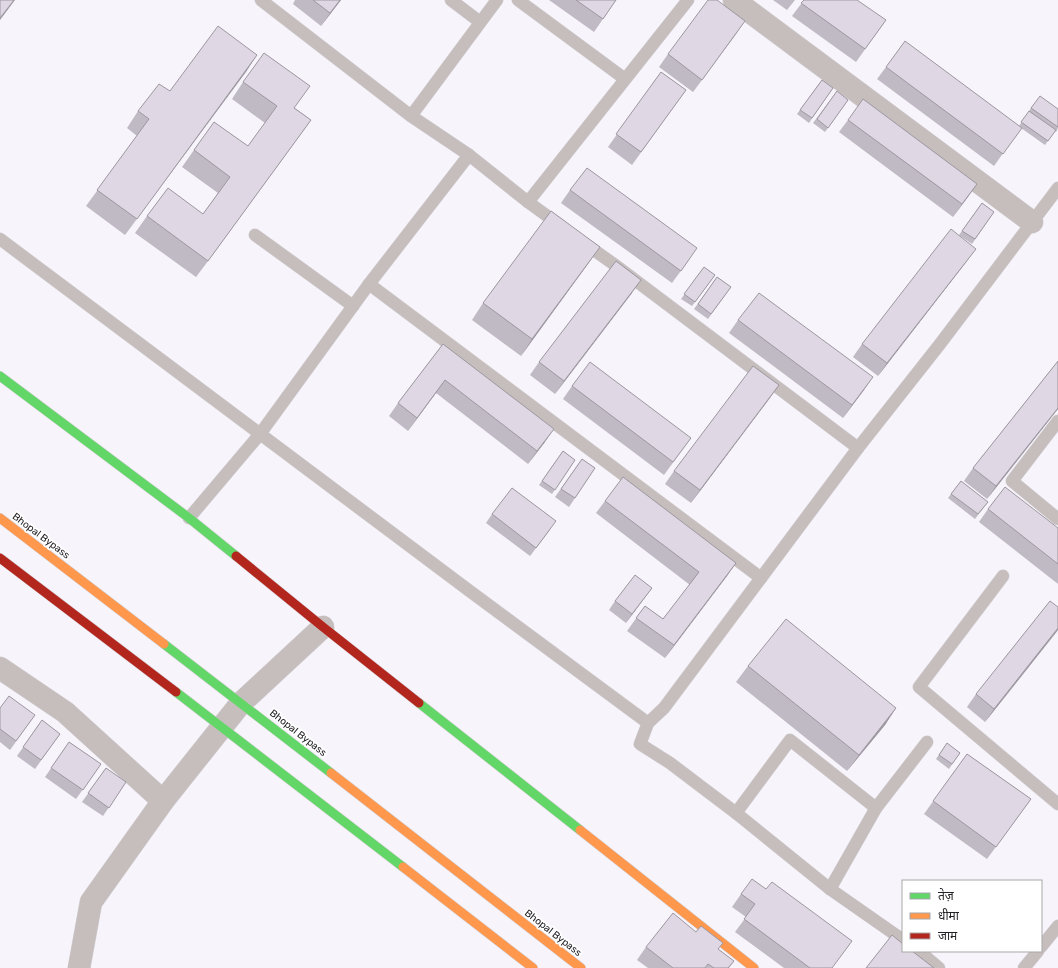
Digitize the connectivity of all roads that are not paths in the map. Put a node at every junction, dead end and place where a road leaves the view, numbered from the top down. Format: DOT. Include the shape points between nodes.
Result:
graph roads {
  1 [pos="262,0"];
  2 [pos="451,0"];
  3 [pos="497,0"];
  4 [pos="518,0"];
  5 [pos="688,0"];
  6 [pos="734,0"];
  7 [pos="480,22"];
  8 [pos="625,79"];
  9 [pos="411,116"];
  10 [pos="469,155"];
  11 [pos="1058,188"];
  12 [pos="528,202"];
  13 [pos="1032,222"];
  14 [pos="255,235"];
  15 [pos="0,239"];
  16 [pos="369,284"];
  17 [pos="353,306"];
  18 [pos="0,376"];
  19 [pos="1058,421"];
  20 [pos="260,434"];
  21 [pos="858,448"];
  22 [pos="0,518"];
  23 [pos="189,518"];
  24 [pos="1058,519"];
  25 [pos="0,558"];
  26 [pos="1003,576"];
  27 [pos="761,578"];
  28 [pos="323,627"];
  29 [pos="0,668"];
  30 [pos="241,703"];
  31 [pos="648,723"];
  32 [pos="222,727"];
  33 [pos="927,742"];
  34 [pos="163,801"];
  35 [pos="1058,804"];
  36 [pos="876,808"];
  37 [pos="736,813"];
  38 [pos="830,889"];
  39 [pos="1058,927"];
  40 [pos="902,939"];
  41 [pos="1042,946"];
  42 [pos="920,952"];
  43 [pos="1037,952"];
  44 [pos="79,968"];
  45 [pos="532,968"];
  46 [pos="581,968"];
  47 [pos="754,968"];
  48 [pos="940,968"];
  49 [pos="1024,968"];
  1 -- 9 [label="lane"];
  2 -- 7 [label="lane"];
  3 -- 7 [label="lane"];
  4 -- 8 [label="lane"];
  5 -- 8 [label="lane"];
  6 -- 13 [label="street"];
  7 -- 9 [label="lane"];
  8 -- 12 [label="lane"];
  9 -- 10 [label="lane"];
  10 -- 12 [label="lane"];
  10 -- 16 [label="lane"];
  11 -- 13 [label="lane"];
  12 -- 21 [label="lane"];
  13 -- 21 [label="lane"];
  14 -- 17 [label="lane"];
  15 -- 20 [label="lane"];
  16 -- 17 [label="lane"];
  16 -- 27 [label="lane"];
  17 -- 20 [label="lane"];
  18 -- 23 [label="main road"];
  19 -- 24 [label="lane" via="1012,481"];
  20 -- 23 [label="lane"];
  20 -- 31 [label="lane"];
  21 -- 27 [label="lane"];
  22 -- 30 [label="main road, Bhopal Bypass"];
  23 -- 28 [label="main road"];
  25 -- 32 [label="main road"];
  26 -- 35 [label="lane" via="919,687"];
  27 -- 31 [label="lane" via="664,708"];
  28 -- 30 [label="street"];
  28 -- 47 [label="main road"];
  29 -- 34 [label="street" via="65,712"];
  30 -- 32 [label="street"];
  30 -- 46 [label="main road, Bhopal Bypass"];
  31 -- 37 [label="lane" via="640,744 670,763"];
  32 -- 34 [label="street"];
  32 -- 45 [label="main road"];
  33 -- 36 [label="lane"];
  34 -- 44 [label="street" via="91,902"];
  36 -- 37 [label="lane" via="790,740"];
  36 -- 38 [label="lane"];
  37 -- 38 [label="lane"];
  38 -- 40 [label="lane"];
  39 -- 41 [label="lane"];
  42 -- 48 [label="lane"];
  43 -- 49 [label="lane"];
}
